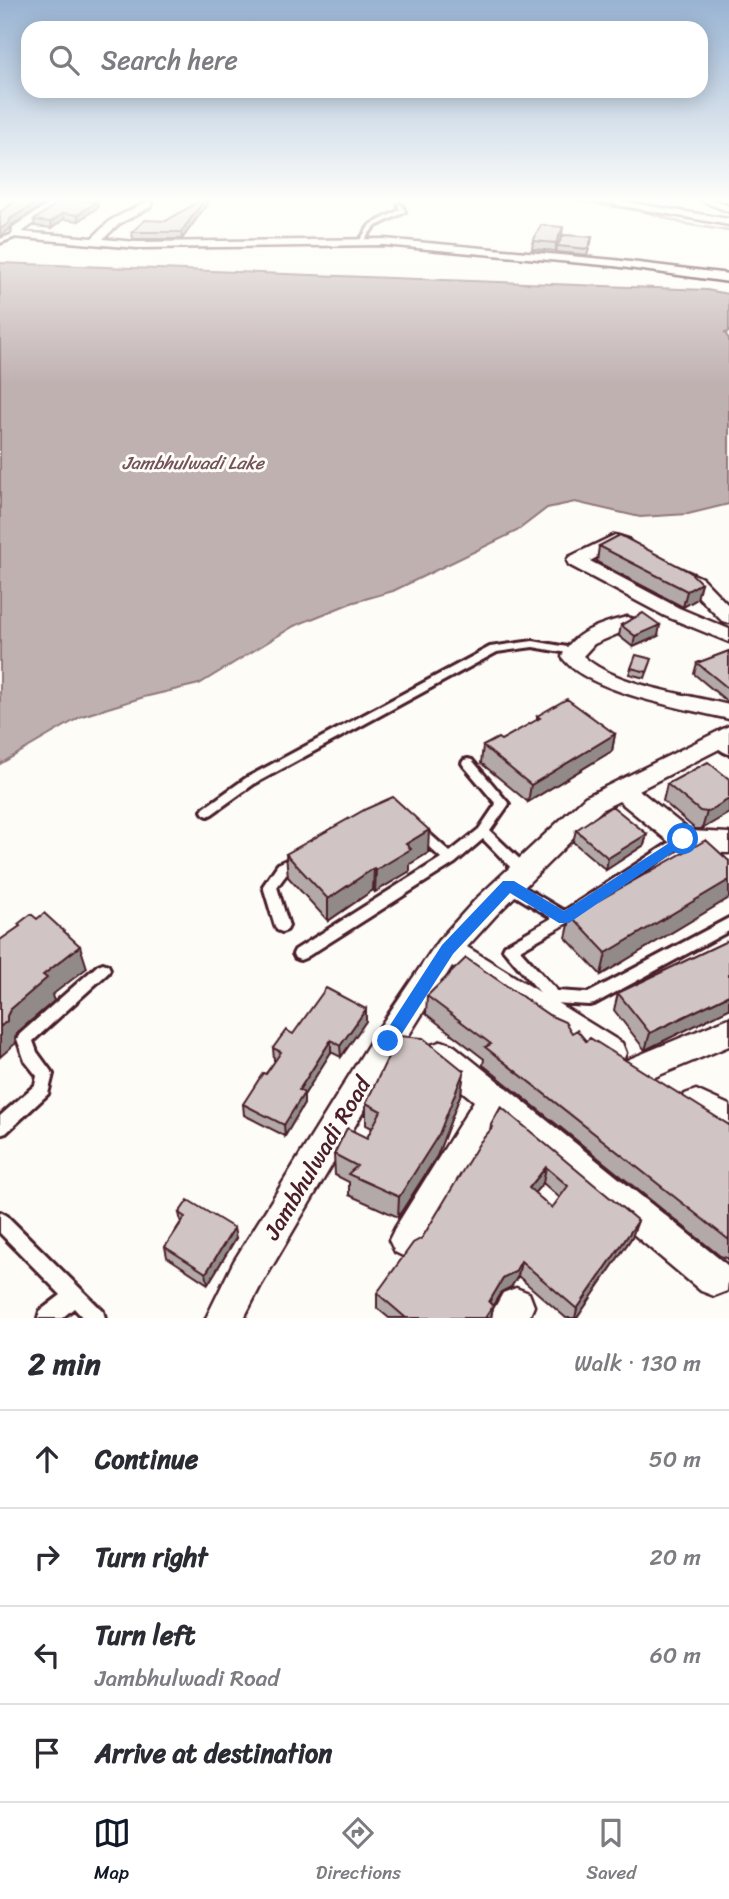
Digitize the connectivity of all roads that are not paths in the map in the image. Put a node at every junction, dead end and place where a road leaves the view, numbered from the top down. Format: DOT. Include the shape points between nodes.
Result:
graph roads {
  1 [pos="582,261"];
  2 [pos="729,278"];
  3 [pos="638,552"];
  4 [pos="661,564"];
  5 [pos="697,605"];
  6 [pos="729,617"];
  7 [pos="627,623"];
  8 [pos="729,635"];
  9 [pos="573,652"];
  10 [pos="729,712"];
  11 [pos="725,741"];
  12 [pos="468,763"];
  13 [pos="620,788"];
  14 [pos="208,811"];
  15 [pos="405,819"];
  16 [pos="483,832"];
  17 [pos="683,839"];
  18 [pos="729,842"];
  19 [pos="304,855"];
  20 [pos="450,859"];
  21 [pos="516,878"];
  22 [pos="564,918"];
  23 [pos="729,924"];
  24 [pos="282,926"];
  25 [pos="448,949"];
  26 [pos="300,954"];
  27 [pos="103,969"];
  28 [pos="729,1032"];
  29 [pos="388,1041"];
  30 [pos="638,1070"];
  31 [pos="494,1097"];
  32 [pos="729,1122"];
  33 [pos="0,1127"];
  34 [pos="0,1221"];
  35 [pos="407,1240"];
  36 [pos="714,1278"];
  37 [pos="73,1297"];
  38 [pos="47,1318"];
  39 [pos="96,1318"];
  40 [pos="225,1318"];
  1 -- 2 [label="street"];
  3 -- 8 [label="street" via="615,540 576,561 672,612"];
  4 -- 6 [label="street" via="695,582"];
  5 -- 8 [label="street"];
  7 -- 9 [label="street" via="582,643"];
  9 -- 10 [label="street" via="576,664 597,677"];
  9 -- 14 [label="lane" via="533,644 494,649 250,781"];
  11 -- 13 [label="street, Jambhulwadi Road"];
  12 -- 16 [label="lane" via="503,804"];
  13 -- 17 [label="street"];
  13 -- 21 [label="street, Jambhulwadi Road" via="594,803"];
  15 -- 20 [label="lane"];
  16 -- 20 [label="lane"];
  16 -- 21 [label="lane"];
  17 -- 18 [label="street"];
  17 -- 22 [label="lane"];
  19 -- 24 [label="lane" via="283,868 270,886"];
  20 -- 26 [label="lane"];
  21 -- 22 [label="lane"];
  21 -- 25 [label="street, Jambhulwadi Road"];
  22 -- 23 [label="lane" via="510,949 554,997 589,999"];
  25 -- 29 [label="street, Jambhulwadi Road"];
  25 -- 30 [label="street"];
  27 -- 33 [label="lane" via="24,1040 45,1074 42,1089"];
  28 -- 30 [label="street"];
  29 -- 31 [label="street" via="429,1044"];
  29 -- 40 [label="street, Jambhulwadi Road"];
  30 -- 32 [label="street"];
  31 -- 35 [label="street"];
  31 -- 36 [label="street"];
  34 -- 37 [label="lane"];
  37 -- 38 [label="lane"];
  37 -- 39 [label="lane"];
}
